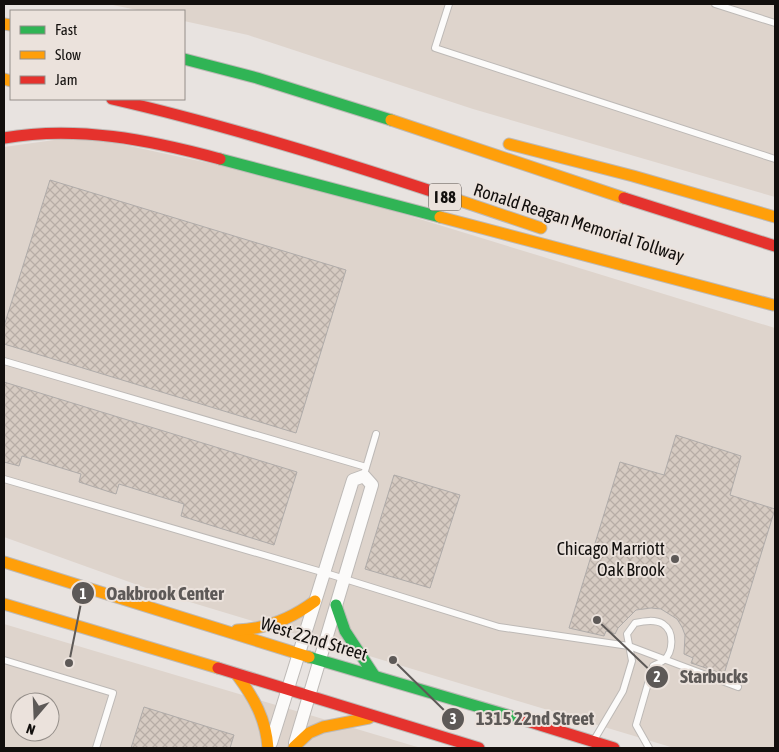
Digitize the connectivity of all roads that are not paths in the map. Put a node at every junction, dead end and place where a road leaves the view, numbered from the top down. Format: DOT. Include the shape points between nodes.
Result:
graph roads {
  1 [pos="449,4"];
  2 [pos="715,4"];
  3 [pos="775,23"];
  4 [pos="185,59"];
  5 [pos="257,78"];
  6 [pos="116,100"];
  7 [pos="459,131"];
  8 [pos="4,138"];
  9 [pos="498,141"];
  10 [pos="775,159"];
  11 [pos="775,217"];
  12 [pos="556,233"];
  13 [pos="594,246"];
  14 [pos="775,246"];
  15 [pos="774,306"];
  16 [pos="4,361"];
  17 [pos="376,434"];
  18 [pos="365,471"];
  19 [pos="4,479"];
  20 [pos="4,562"];
  21 [pos="324,572"];
  22 [pos="345,578"];
  23 [pos="316,601"];
  24 [pos="4,604"];
  25 [pos="336,605"];
  26 [pos="226,630"];
  27 [pos="630,646"];
  28 [pos="299,653"];
  29 [pos="4,660"];
  30 [pos="320,660"];
  31 [pos="664,660"];
  32 [pos="237,675"];
  33 [pos="374,675"];
  34 [pos="738,688"];
  35 [pos="287,690"];
  36 [pos="308,697"];
  37 [pos="376,717"];
  38 [pos="593,742"];
  39 [pos="293,747"];
  40 [pos="96,748"];
  41 [pos="268,748"];
  42 [pos="479,748"];
  43 [pos="614,748"];
  44 [pos="649,748"];
  1 -- 10 [label="lane" via="435,48"];
  2 -- 3 [label="lane"];
  4 -- 5 [label="main road, Ronald Reagan Memorial Tollway"];
  5 -- 7 [label="main road"];
  5 -- 14 [label="main road, Ronald Reagan Memorial Tollway"];
  6 -- 12 [label="main road, Ronald Reagan Memorial Tollway / I 88" via="259,136"];
  8 -- 15 [label="main road" via="43,132 81,134 139,141 202,154"];
  9 -- 11 [label="main road"];
  13 -- 15 [label="main road, Ronald Reagan Memorial Tollway"];
  16 -- 18 [label="lane"];
  17 -- 18 [label="lane"];
  18 -- 21 [label="street" via="353,480"];
  18 -- 22 [label="street" via="372,485"];
  19 -- 21 [label="lane"];
  20 -- 26 [label="main road, West 22nd Street"];
  21 -- 22 [label="lane"];
  21 -- 23 [label="street"];
  22 -- 25 [label="street"];
  22 -- 27 [label="lane" via="499,627"];
  23 -- 26 [label="main road" via="289,619 270,626"];
  23 -- 28 [label="street"];
  24 -- 32 [label="main road"];
  25 -- 30 [label="street"];
  25 -- 33 [label="main road" via="344,631"];
  26 -- 28 [label="main road, West 22nd Street"];
  27 -- 31 [label="lane"];
  27 -- 31 [label="lane" via="627,634 635,623 649,620 663,624 670,633 672,647"];
  27 -- 38 [label="lane" via="632,661 623,691"];
  28 -- 30 [label="main road, West 22nd Street"];
  28 -- 35 [label="street"];
  29 -- 40 [label="lane" via="113,693"];
  30 -- 33 [label="main road, West 22nd Street"];
  30 -- 36 [label="street"];
  31 -- 34 [label="lane"];
  31 -- 44 [label="lane" via="653,666 636,725"];
  32 -- 35 [label="main road"];
  32 -- 41 [label="main road" via="255,698 263,715"];
  33 -- 38 [label="main road, West 22nd Street"];
  35 -- 36 [label="main road"];
  35 -- 41 [label="street"];
  36 -- 37 [label="main road"];
  36 -- 39 [label="street"];
  37 -- 39 [label="main road" via="323,727 309,733"];
  37 -- 42 [label="main road"];
  38 -- 43 [label="main road, West 22nd Street"];
}
